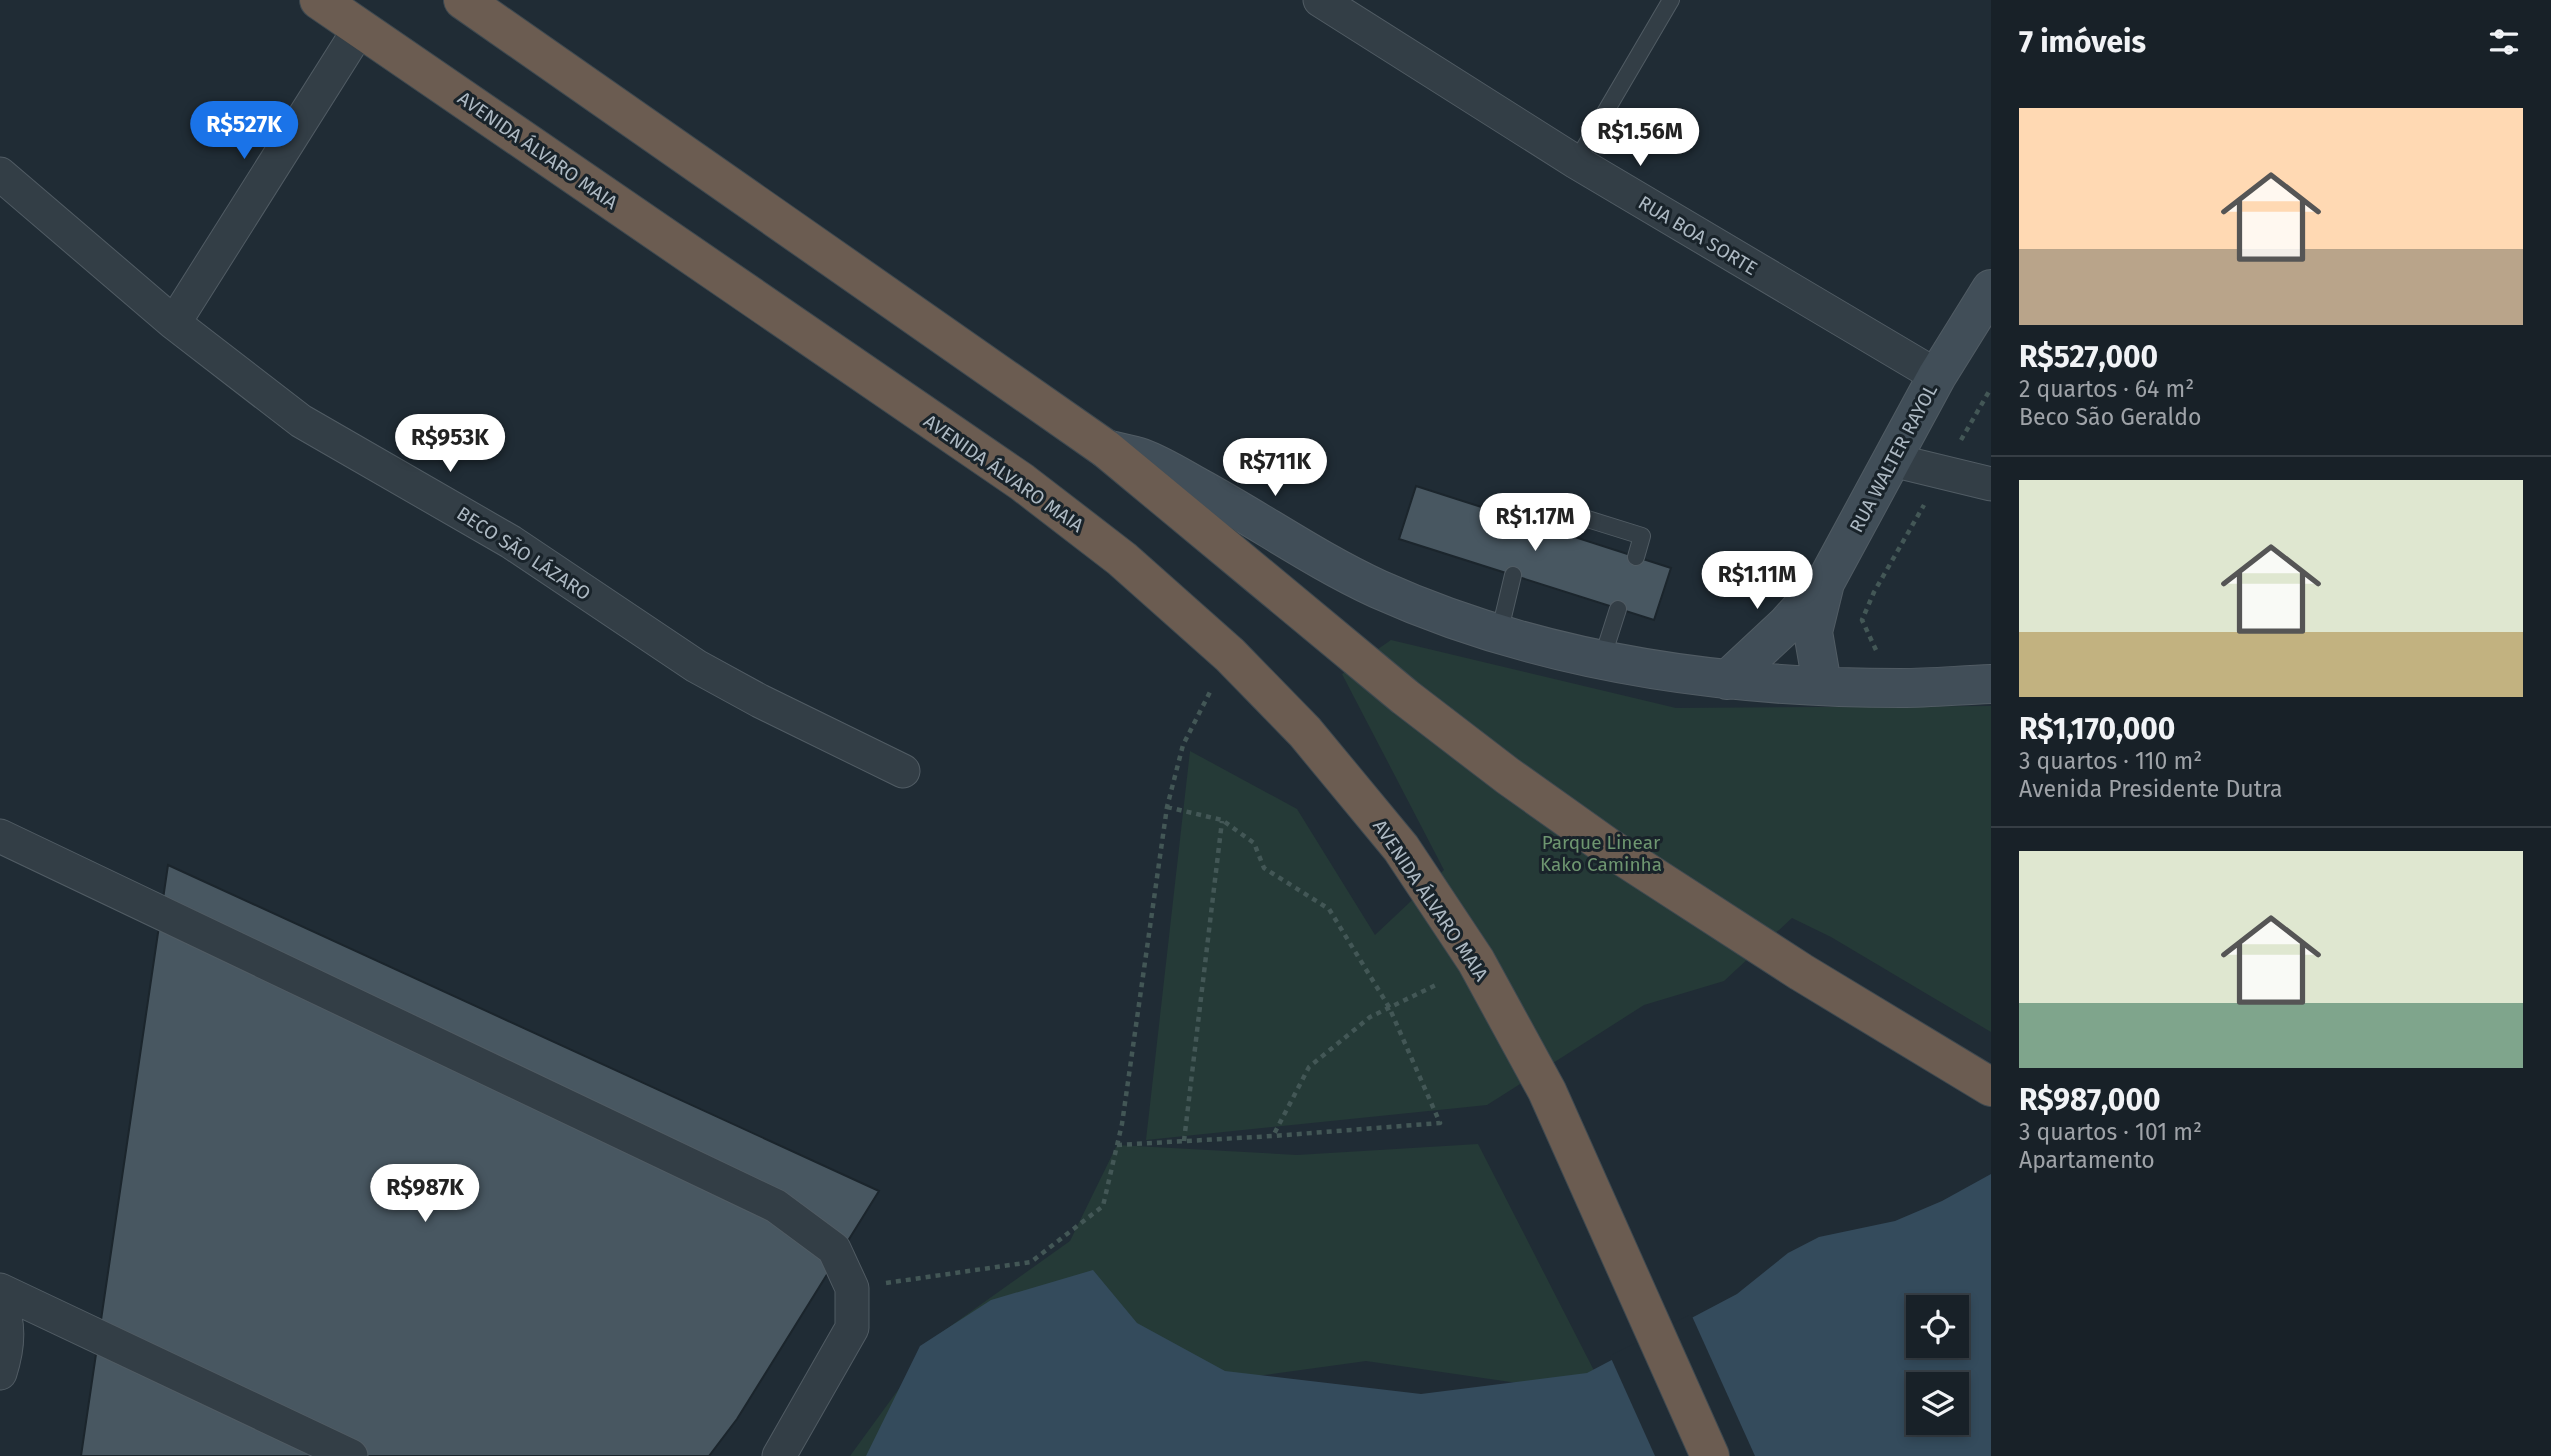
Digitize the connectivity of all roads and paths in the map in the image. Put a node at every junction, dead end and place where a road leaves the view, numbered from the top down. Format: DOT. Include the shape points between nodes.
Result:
graph roads {
  1 [pos="319,0"];
  2 [pos="463,0"];
  3 [pos="1321,0"];
  4 [pos="1671,0"];
  5 [pos="360,28"];
  6 [pos="1576,162"];
  7 [pos="0,174"];
  8 [pos="1991,289"];
  9 [pos="174,323"];
  10 [pos="1937,376"];
  11 [pos="1991,388"];
  12 [pos="1106,449"];
  13 [pos="1892,460"];
  14 [pos="1942,474"];
  15 [pos="1991,484"];
  16 [pos="1528,522"];
  17 [pos="1636,556"];
  18 [pos="1513,575"];
  19 [pos="1826,581"];
  20 [pos="1618,609"];
  21 [pos="1499,634"];
  22 [pos="1230,655"];
  23 [pos="1602,659"];
  24 [pos="1727,680"];
  25 [pos="1822,684"];
  26 [pos="1991,684"];
  27 [pos="1902,688"];
  28 [pos="903,771"];
  29 [pos="1167,807"];
  30 [pos="1222,820"];
  31 [pos="0,836"];
  32 [pos="1438,984"];
  33 [pos="1389,1007"];
  34 [pos="1991,1087"];
  35 [pos="1273,1136"];
  36 [pos="1184,1141"];
  37 [pos="1117,1145"];
  38 [pos="852,1289"];
  39 [pos="0,1290"];
  40 [pos="0,1304"];
  41 [pos="3,1364"];
  42 [pos="351,1456"];
  43 [pos="779,1456"];
  44 [pos="1710,1456"];
  1 -- 5 [label="highway, AVENIDA ÁLVARO MAIA"];
  2 -- 12 [label="highway"];
  3 -- 6 [label="street, RUA BOA SORTE"];
  4 -- 6 [label="lane"];
  5 -- 9 [label="street"];
  5 -- 22 [label="highway, AVENIDA ÁLVARO MAIA" via="1023,482 1122,559"];
  6 -- 10 [label="street, RUA BOA SORTE"];
  7 -- 9 [label="street, BECO SÃO LÁZARO"];
  8 -- 10 [label="street, RUA WALTER RAYOL"];
  9 -- 28 [label="street, BECO SÃO LÁZARO" via="301,421 511,542 696,666"];
  10 -- 13 [label="street, RUA WALTER RAYOL"];
  11 -- 14 [label="path"];
  12 -- 21 [label="street" via="1141,457 1173,473 1332,566 1424,609"];
  12 -- 34 [label="highway" via="1405,697 1508,776 1801,972"];
  13 -- 14 [label="street"];
  13 -- 19 [label="street, RUA WALTER RAYOL"];
  14 -- 15 [label="street"];
  14 -- 27 [label="path" via="1862,620 1872,644"];
  16 -- 17 [label="lane" via="1533,502 1643,536"];
  18 -- 21 [label="lane"];
  19 -- 24 [label="street, RUA WALTER RAYOL"];
  19 -- 25 [label="street" via="1813,632"];
  20 -- 23 [label="lane"];
  21 -- 23 [label="street"];
  22 -- 29 [label="path" via="1183,745"];
  22 -- 44 [label="highway, AVENIDA ÁLVARO MAIA" via="1306,732 1401,848 1476,961 1547,1091"];
  23 -- 24 [label="street"];
  24 -- 25 [label="street"];
  25 -- 27 [label="street"];
  26 -- 27 [label="street"];
  29 -- 30 [label="path"];
  29 -- 37 [label="path"];
  30 -- 33 [label="path" via="1254,843 1264,868 1329,909"];
  30 -- 36 [label="path"];
  31 -- 38 [label="street" via="776,1206 834,1249"];
  32 -- 33 [label="path"];
  33 -- 35 [label="path" via="1309,1067"];
  33 -- 35 [label="path" via="1440,1123"];
  35 -- 36 [label="path"];
  36 -- 37 [label="path"];
  37 -- 38 [label="path" via="1103,1206 1031,1262"];
  38 -- 43 [label="street" via="852,1328"];
  39 -- 42 [label="street"];
  40 -- 41 [label="street" via="7,1317"];
}
